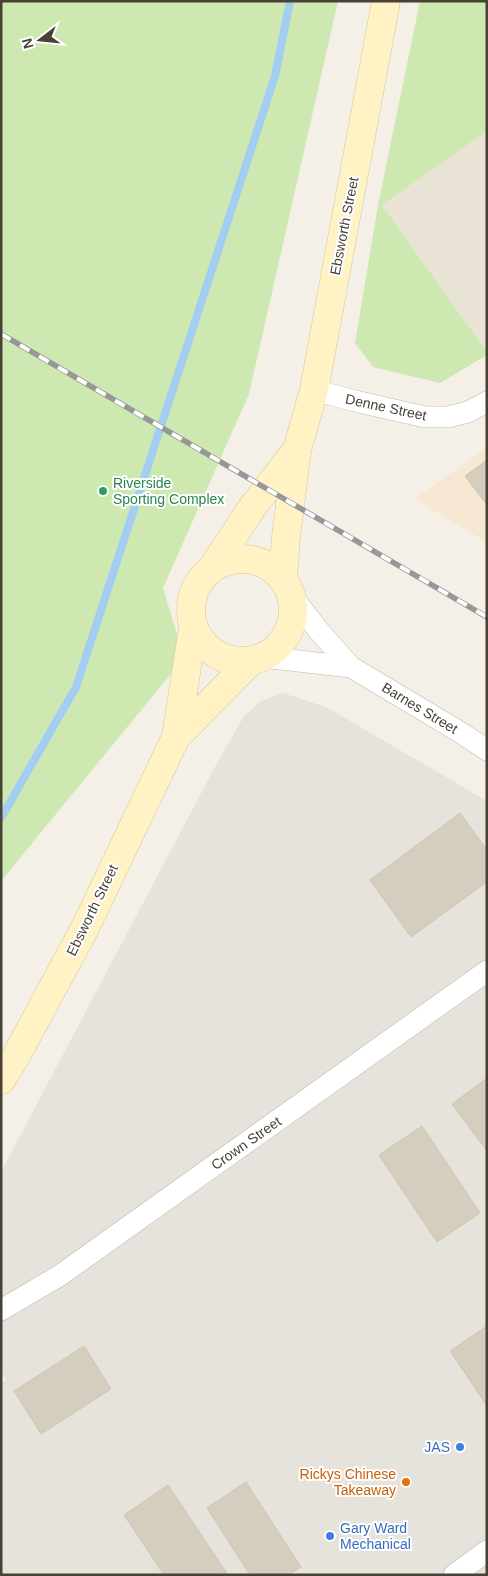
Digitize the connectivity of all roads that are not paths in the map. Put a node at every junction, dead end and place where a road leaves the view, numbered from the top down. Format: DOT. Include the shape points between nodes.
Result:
graph roads {
  1 [pos="386,1"];
  2 [pos="314,390"];
  3 [pos="487,402"];
  4 [pos="297,450"];
  5 [pos="213,567"];
  6 [pos="287,587"];
  7 [pos="193,628"];
  8 [pos="257,659"];
  9 [pos="351,667"];
  10 [pos="176,737"];
  11 [pos="487,750"];
  12 [pos="487,972"];
  13 [pos="1,1080"];
  14 [pos="1,1310"];
  15 [pos="487,1551"];
  16 [pos="454,1575"];
  1 -- 2 [label="street, Ebsworth Street"];
  2 -- 3 [label="street, Denne Street" via="425,416 448,417 468,412"];
  2 -- 4 [label="street, Ebsworth Street"];
  4 -- 5 [label="street, Ebsworth Street"];
  4 -- 6 [label="street, Ebsworth Street" via="286,536"];
  5 -- 6 [label="street" via="227,560 258,561 272,568"];
  5 -- 7 [label="street" via="200,579 192,594"];
  6 -- 8 [label="street" via="293,610 291,625 275,650"];
  6 -- 9 [label="street, Barnes Street"];
  7 -- 8 [label="street" via="210,652 237,662"];
  7 -- 10 [label="street, Ebsworth Street"];
  8 -- 9 [label="street, Barnes Street"];
  8 -- 10 [label="street, Ebsworth Street"];
  9 -- 11 [label="street, Barnes Street"];
  10 -- 13 [label="street, Ebsworth Street" via="85,928"];
  12 -- 14 [label="street, Crown Street" via="59,1276"];
  15 -- 16 [label="street"];
}
